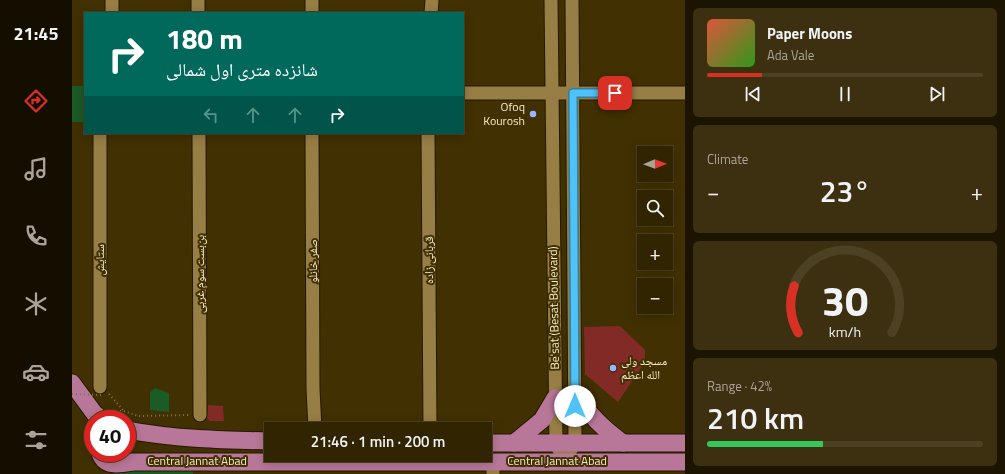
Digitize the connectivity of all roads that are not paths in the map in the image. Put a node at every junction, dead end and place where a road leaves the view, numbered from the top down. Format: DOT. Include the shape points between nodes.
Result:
graph roads {
  1 [pos="112,0"];
  2 [pos="198,0"];
  3 [pos="312,0"];
  4 [pos="432,0"];
  5 [pos="551,0"];
  6 [pos="572,0"];
  7 [pos="112,12"];
  8 [pos="198,12"];
  9 [pos="312,12"];
  10 [pos="432,12"];
  11 [pos="464,93"];
  12 [pos="552,93"];
  13 [pos="573,93"];
  14 [pos="685,93"];
  15 [pos="100,134"];
  16 [pos="199,134"];
  17 [pos="312,134"];
  18 [pos="428,134"];
  19 [pos="72,383"];
  20 [pos="101,391"];
  21 [pos="575,394"];
  22 [pos="555,398"];
  23 [pos="91,410"];
  24 [pos="200,415"];
  25 [pos="315,422"];
  26 [pos="430,422"];
  27 [pos="136,432"];
  28 [pos="264,441"];
  29 [pos="492,443"];
  30 [pos="575,443"];
  31 [pos="623,443"];
  32 [pos="685,443"];
  33 [pos="514,444"];
  34 [pos="556,444"];
  35 [pos="564,461"];
  36 [pos="685,462"];
  37 [pos="651,467"];
  38 [pos="201,468"];
  39 [pos="500,468"];
  40 [pos="112,469"];
  1 -- 7 [label="street"];
  2 -- 8 [label="street"];
  3 -- 9 [label="street"];
  4 -- 10 [label="street"];
  5 -- 12 [label="street, Be'sat (Besat Boulevard)"];
  6 -- 13 [label="street, Be'sat (Besat Boulevard)"];
  11 -- 12 [label="street"];
  12 -- 13 [label="street"];
  12 -- 22 [label="street, Be'sat (Besat Boulevard)"];
  13 -- 14 [label="street"];
  13 -- 21 [label="street, Be'sat (Besat Boulevard)"];
  15 -- 20 [label="street, ستایش"];
  16 -- 24 [label="street, بن‌بست سوم غربی"];
  17 -- 25 [label="street, صفر خانلو"];
  18 -- 26 [label="street, قربانی زاده"];
  19 -- 23 [label="main road"];
  21 -- 30 [label="street, Be'sat (Besat Boulevard)"];
  21 -- 31 [label="main road" via="603,428"];
  22 -- 33 [label="main road" via="542,420"];
  22 -- 34 [label="street, Be'sat (Besat Boulevard)"];
  27 -- 28 [label="main road, Central Jannat Abad" via="211,441"];
  29 -- 33 [label="main road, Central Jannat Abad"];
  30 -- 31 [label="main road, Central Jannat Abad"];
  30 -- 34 [label="main road, Central Jannat Abad"];
  30 -- 35 [label="street"];
  31 -- 32 [label="main road, Central Jannat Abad"];
  33 -- 34 [label="main road, Central Jannat Abad"];
  34 -- 35 [label="street, Be'sat (Besat Boulevard)"];
  35 -- 37 [label="main road, Central Jannat Abad"];
  35 -- 39 [label="main road, Central Jannat Abad"];
  36 -- 37 [label="main road, Central Jannat Abad"];
  38 -- 39 [label="main road, Central Jannat Abad"];
  38 -- 40 [label="main road, Central Jannat Abad" via="133,462"];
}
